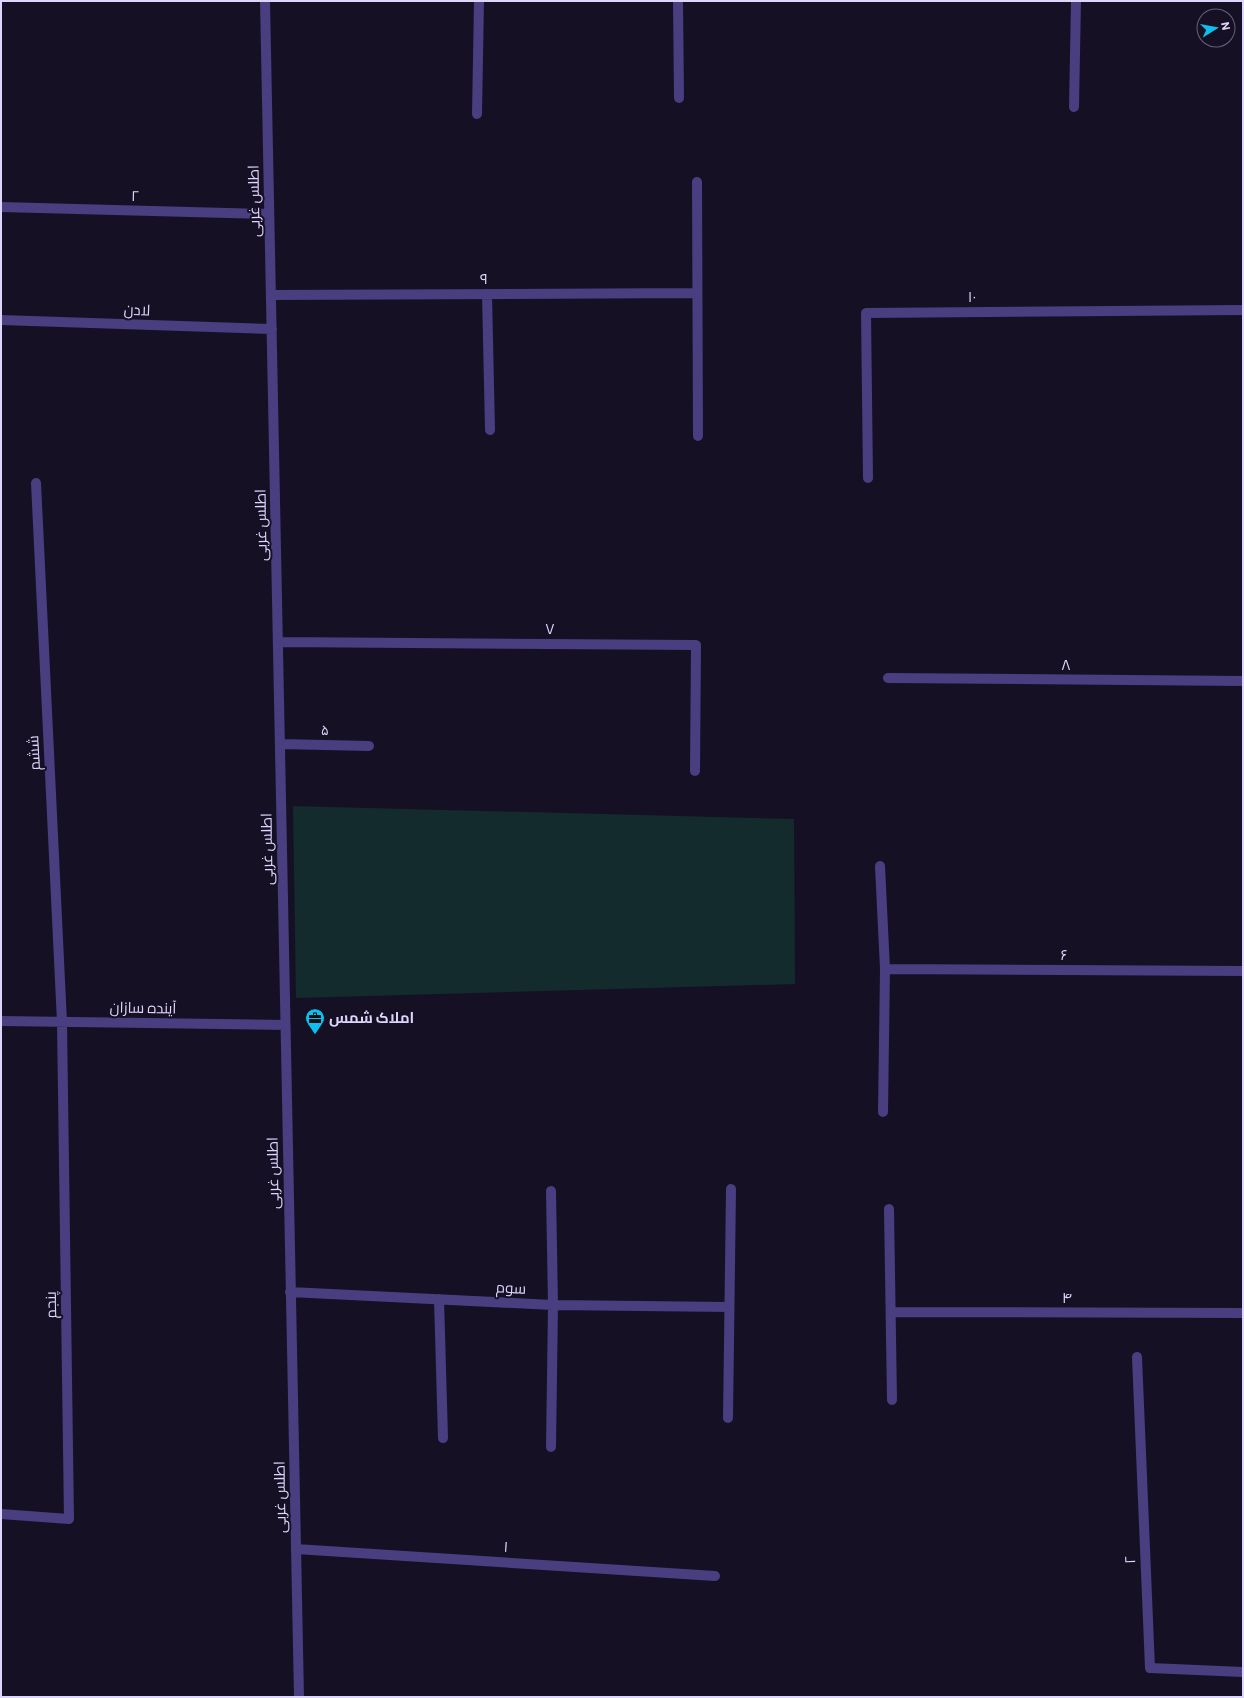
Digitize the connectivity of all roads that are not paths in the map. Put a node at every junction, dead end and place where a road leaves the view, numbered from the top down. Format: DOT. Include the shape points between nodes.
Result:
graph roads {
  1 [pos="265,1"];
  2 [pos="479,1"];
  3 [pos="678,1"];
  4 [pos="1076,1"];
  5 [pos="679,98"];
  6 [pos="1074,107"];
  7 [pos="477,114"];
  8 [pos="697,182"];
  9 [pos="1,208"];
  10 [pos="269,214"];
  11 [pos="487,294"];
  12 [pos="697,294"];
  13 [pos="271,295"];
  14 [pos="1243,310"];
  15 [pos="1,320"];
  16 [pos="272,329"];
  17 [pos="490,430"];
  18 [pos="698,436"];
  19 [pos="868,478"];
  20 [pos="36,483"];
  21 [pos="278,642"];
  22 [pos="888,678"];
  23 [pos="1243,681"];
  24 [pos="280,744"];
  25 [pos="369,746"];
  26 [pos="695,771"];
  27 [pos="880,866"];
  28 [pos="885,969"];
  29 [pos="1243,971"];
  30 [pos="1,1021"];
  31 [pos="62,1022"];
  32 [pos="286,1025"];
  33 [pos="883,1112"];
  34 [pos="731,1189"];
  35 [pos="551,1191"];
  36 [pos="889,1210"];
  37 [pos="290,1292"];
  38 [pos="439,1300"];
  39 [pos="553,1305"];
  40 [pos="729,1308"];
  41 [pos="891,1312"];
  42 [pos="1243,1313"];
  43 [pos="1137,1357"];
  44 [pos="892,1400"];
  45 [pos="728,1418"];
  46 [pos="443,1438"];
  47 [pos="551,1447"];
  48 [pos="1,1514"];
  49 [pos="296,1549"];
  50 [pos="715,1576"];
  51 [pos="1243,1672"];
  52 [pos="298,1697"];
  1 -- 10 [label="street, اطلس غربی"];
  2 -- 7 [label="street"];
  3 -- 5 [label="street"];
  4 -- 6 [label="street"];
  8 -- 12 [label="street"];
  9 -- 10 [label="street, ۲"];
  10 -- 13 [label="street, اطلس غربی"];
  11 -- 12 [label="street, ۹"];
  11 -- 13 [label="street, ۹"];
  11 -- 17 [label="street"];
  12 -- 18 [label="street"];
  13 -- 16 [label="street, اطلس غربی"];
  14 -- 19 [label="street, ۱۰" via="866,313"];
  15 -- 16 [label="street, لادن"];
  16 -- 21 [label="street, اطلس غربی"];
  20 -- 31 [label="street, ششم"];
  21 -- 24 [label="street, اطلس غربی"];
  21 -- 26 [label="street, ۷" via="696,645"];
  22 -- 23 [label="street, ۸"];
  24 -- 25 [label="street, ۵"];
  24 -- 32 [label="street, اطلس غربی"];
  27 -- 28 [label="street"];
  28 -- 29 [label="street, ۶"];
  28 -- 33 [label="street"];
  30 -- 31 [label="street, آینده سازان"];
  31 -- 32 [label="street, آینده سازان"];
  31 -- 48 [label="street, پنجم" via="69,1519"];
  32 -- 37 [label="street, اطلس غربی"];
  34 -- 40 [label="street"];
  35 -- 39 [label="street"];
  36 -- 41 [label="street"];
  37 -- 38 [label="street, سوم"];
  37 -- 49 [label="street, اطلس غربی"];
  38 -- 39 [label="street, سوم"];
  38 -- 46 [label="street"];
  39 -- 40 [label="street, سوم"];
  39 -- 47 [label="street"];
  40 -- 45 [label="street"];
  41 -- 42 [label="street, ۴"];
  41 -- 44 [label="street"];
  43 -- 51 [label="street, ۲" via="1150,1668"];
  49 -- 50 [label="street, ۱"];
  49 -- 52 [label="street, اطلس غربی"];
}
